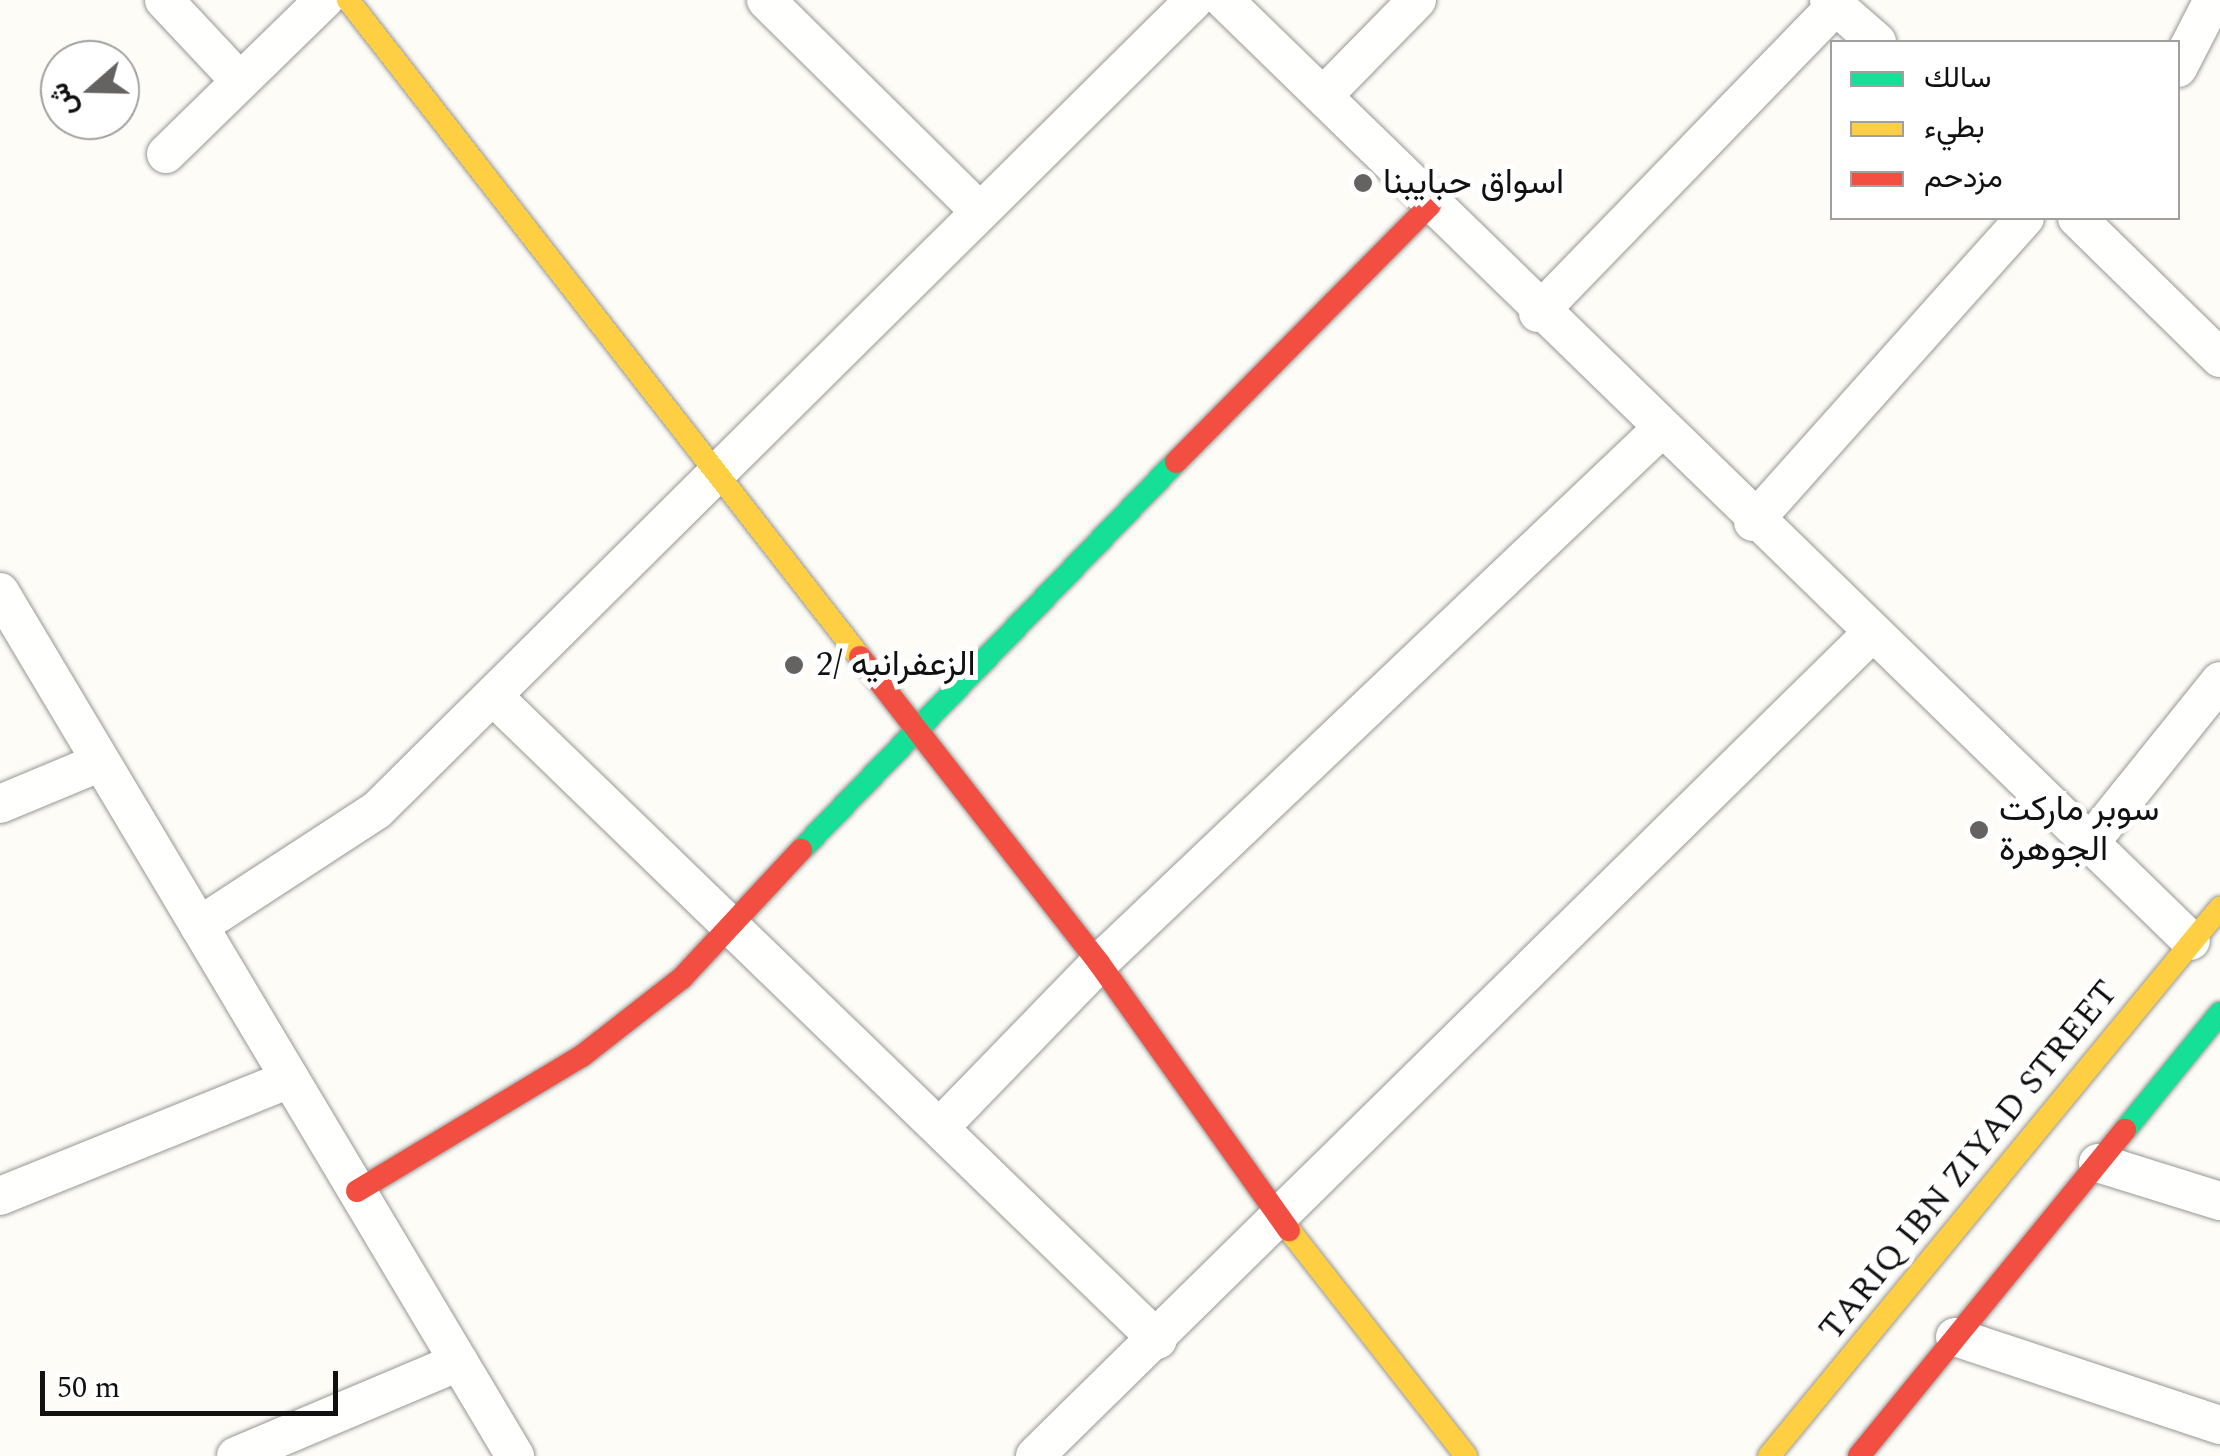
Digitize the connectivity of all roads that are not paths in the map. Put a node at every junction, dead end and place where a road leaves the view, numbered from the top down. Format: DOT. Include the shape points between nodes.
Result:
graph roads {
  1 [pos="164,0"];
  2 [pos="324,0"];
  3 [pos="348,0"];
  4 [pos="766,0"];
  5 [pos="1194,0"];
  6 [pos="1224,0"];
  7 [pos="1418,0"];
  8 [pos="2213,0"];
  9 [pos="1832,3"];
  10 [pos="1875,40"];
  11 [pos="2180,64"];
  12 [pos="238,78"];
  13 [pos="1324,95"];
  14 [pos="166,154"];
  15 [pos="1430,206"];
  16 [pos="980,212"];
  17 [pos="2023,220"];
  18 [pos="2089,222"];
  19 [pos="1538,313"];
  20 [pos="2220,358"];
  21 [pos="1658,432"];
  22 [pos="716,480"];
  23 [pos="1752,522"];
  24 [pos="0,592"];
  25 [pos="1871,634"];
  26 [pos="2220,681"];
  27 [pos="494,697"];
  28 [pos="911,731"];
  29 [pos="101,762"];
  30 [pos="0,804"];
  31 [pos="2089,844"];
  32 [pos="2220,908"];
  33 [pos="731,920"];
  34 [pos="199,926"];
  35 [pos="2191,941"];
  36 [pos="1099,962"];
  37 [pos="2220,1013"];
  38 [pos="290,1079"];
  39 [pos="944,1124"];
  40 [pos="2098,1163"];
  41 [pos="357,1191"];
  42 [pos="0,1196"];
  43 [pos="2220,1201"];
  44 [pos="1281,1219"];
  45 [pos="1955,1337"];
  46 [pos="1158,1340"];
  47 [pos="460,1362"];
  48 [pos="2220,1425"];
  49 [pos="236,1456"];
  50 [pos="515,1456"];
  51 [pos="1035,1456"];
  52 [pos="1466,1456"];
  53 [pos="1772,1456"];
  54 [pos="1858,1456"];
  1 -- 12 [label="street"];
  2 -- 12 [label="street"];
  3 -- 22 [label="street"];
  4 -- 16 [label="street"];
  5 -- 16 [label="street"];
  6 -- 13 [label="street"];
  7 -- 13 [label="street"];
  8 -- 11 [label="street"];
  9 -- 10 [label="street"];
  9 -- 19 [label="street"];
  12 -- 14 [label="street"];
  13 -- 15 [label="street"];
  15 -- 19 [label="street"];
  15 -- 28 [label="street"];
  16 -- 22 [label="street"];
  17 -- 23 [label="street"];
  18 -- 20 [label="street"];
  19 -- 21 [label="street"];
  21 -- 23 [label="street"];
  21 -- 36 [label="street"];
  22 -- 27 [label="street"];
  22 -- 28 [label="street"];
  23 -- 25 [label="street"];
  24 -- 29 [label="street"];
  25 -- 31 [label="street"];
  25 -- 44 [label="street"];
  26 -- 31 [label="street"];
  27 -- 33 [label="street"];
  27 -- 34 [label="street" via="377,810"];
  28 -- 33 [label="street"];
  28 -- 36 [label="street"];
  29 -- 30 [label="street"];
  29 -- 34 [label="street"];
  31 -- 35 [label="street"];
  32 -- 35 [label="street, TARIQ IBN ZIYAD STREET"];
  33 -- 39 [label="street"];
  33 -- 41 [label="street" via="682,978 582,1056"];
  34 -- 38 [label="street"];
  35 -- 53 [label="street, TARIQ IBN ZIYAD STREET"];
  36 -- 39 [label="street"];
  36 -- 44 [label="street"];
  37 -- 40 [label="street"];
  38 -- 41 [label="street"];
  38 -- 42 [label="street"];
  39 -- 46 [label="street"];
  40 -- 43 [label="street"];
  40 -- 45 [label="street"];
  41 -- 47 [label="street"];
  44 -- 46 [label="street"];
  44 -- 52 [label="street"];
  45 -- 48 [label="street"];
  45 -- 54 [label="street"];
  46 -- 51 [label="street"];
  47 -- 49 [label="street"];
  47 -- 50 [label="street"];
}
